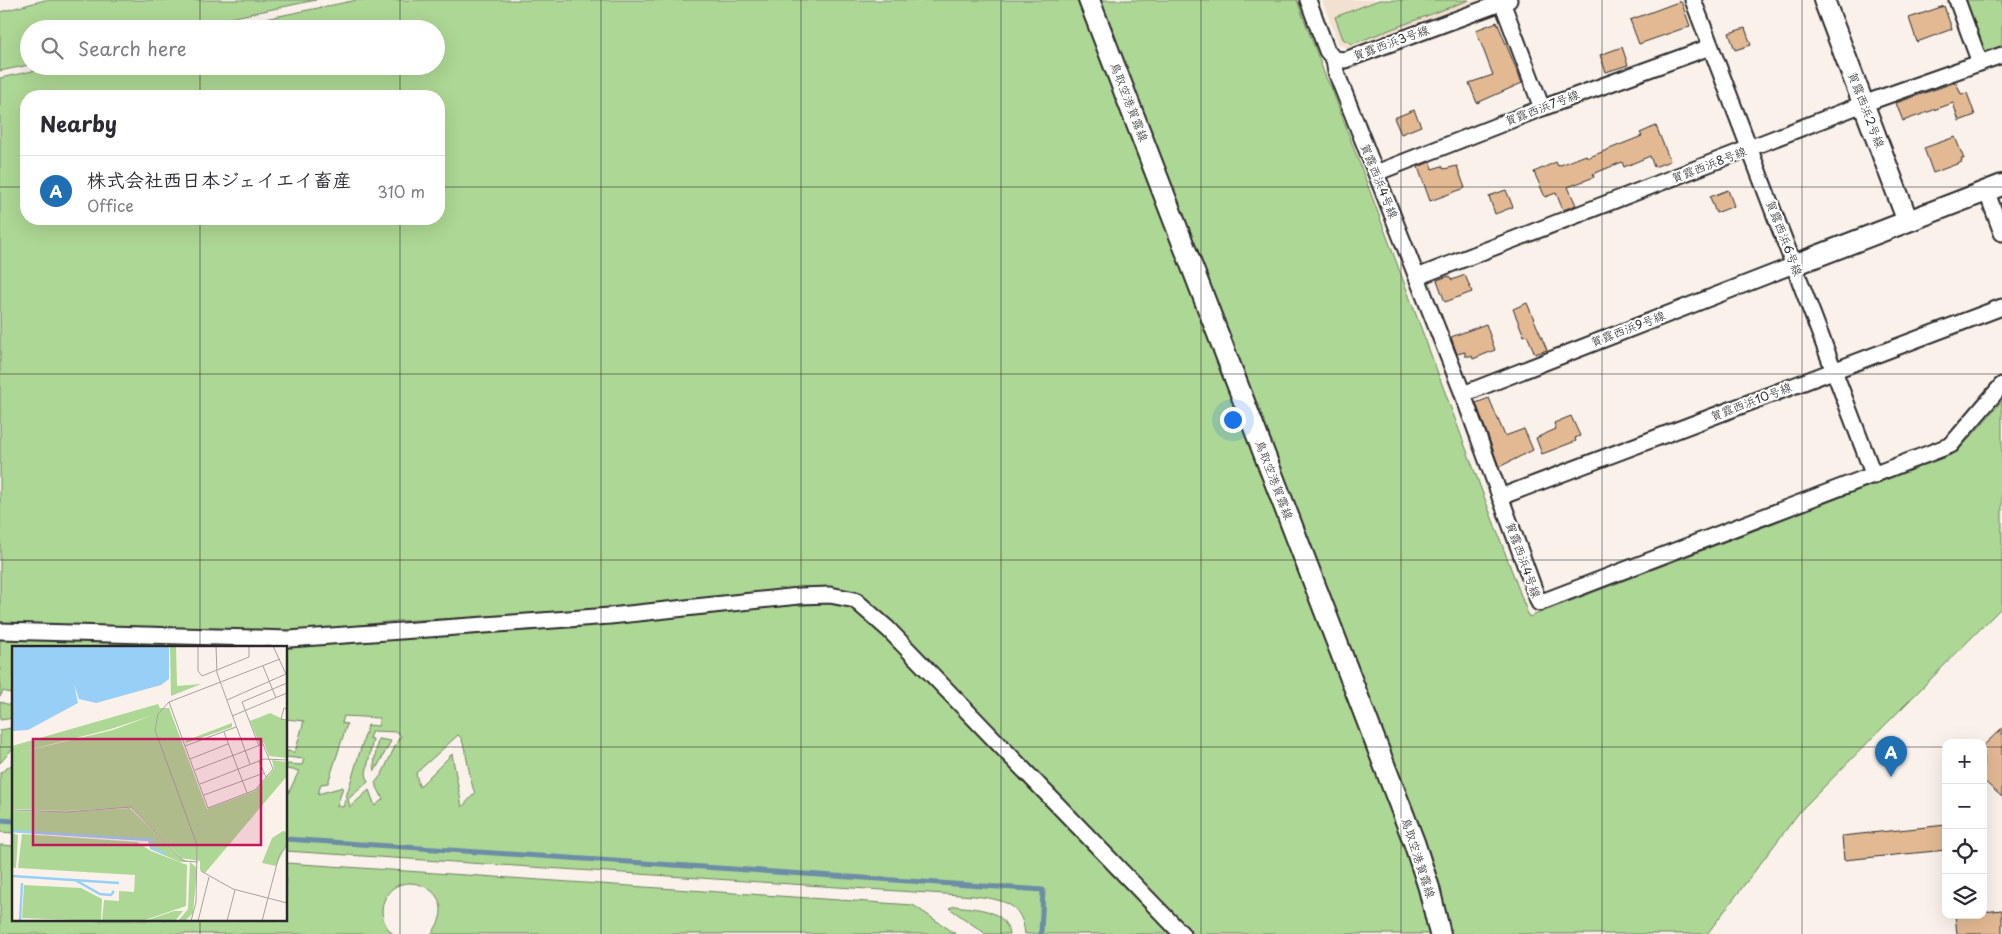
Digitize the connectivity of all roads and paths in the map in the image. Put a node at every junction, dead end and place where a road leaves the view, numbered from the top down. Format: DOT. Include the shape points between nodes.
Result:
graph roads {
  1 [pos="1089,0"];
  2 [pos="1308,0"];
  3 [pos="1693,0"];
  4 [pos="1824,0"];
  5 [pos="1957,0"];
  6 [pos="1506,1"];
  7 [pos="1710,47"];
  8 [pos="2002,55"];
  9 [pos="1334,59"];
  10 [pos="1980,62"];
  11 [pos="1863,104"];
  12 [pos="1542,108"];
  13 [pos="1750,149"];
  14 [pos="1376,173"];
  15 [pos="1994,188"];
  16 [pos="1907,220"];
  17 [pos="2002,233"];
  18 [pos="1794,264"];
  19 [pos="1417,277"];
  20 [pos="2002,307"];
  21 [pos="1834,371"];
  22 [pos="2002,385"];
  23 [pos="1463,394"];
  24 [pos="1874,476"];
  25 [pos="1500,497"];
  26 [pos="0,630"];
  27 [pos="1182,934"];
  28 [pos="1440,934"];
  1 -- 28 [label="main road, 鳥取空港賀露線" via="1411,833"];
  2 -- 9 [label="street"];
  3 -- 7 [label="street, 賀露西浜6号線"];
  4 -- 11 [label="main road, 賀露西浜2号線"];
  5 -- 10 [label="street"];
  6 -- 9 [label="street, 賀露西浜3号線" via="1345,60"];
  6 -- 12 [label="street"];
  7 -- 12 [label="street, 賀露西浜7号線"];
  7 -- 13 [label="street, 賀露西浜6号線"];
  8 -- 10 [label="street, 賀露西浜8号線"];
  9 -- 14 [label="street, 賀露西浜4号線" via="1336,72"];
  10 -- 11 [label="street, 賀露西浜8号線"];
  11 -- 13 [label="street, 賀露西浜8号線"];
  11 -- 16 [label="main road, 賀露西浜2号線"];
  12 -- 14 [label="street, 賀露西浜7号線"];
  13 -- 18 [label="street, 賀露西浜6号線"];
  13 -- 19 [label="street, 賀露西浜8号線"];
  14 -- 19 [label="street, 賀露西浜4号線"];
  15 -- 16 [label="main road"];
  15 -- 17 [label="street"];
  16 -- 18 [label="main road"];
  18 -- 21 [label="street, 賀露西浜6号線"];
  18 -- 23 [label="street, 賀露西浜9号線"];
  19 -- 23 [label="street, 賀露西浜4号線"];
  20 -- 21 [label="street, 賀露西浜10号線"];
  21 -- 24 [label="street, 賀露西浜6号線"];
  21 -- 25 [label="street, 賀露西浜10号線"];
  22 -- 24 [label="street, 賀露西浜4号線" via="1951,445"];
  23 -- 25 [label="street, 賀露西浜4号線"];
  24 -- 25 [label="street, 賀露西浜4号線" via="1539,603"];
  26 -- 27 [label="street" via="289,639 610,616 799,596 830,595 855,600 895,636"];
}
